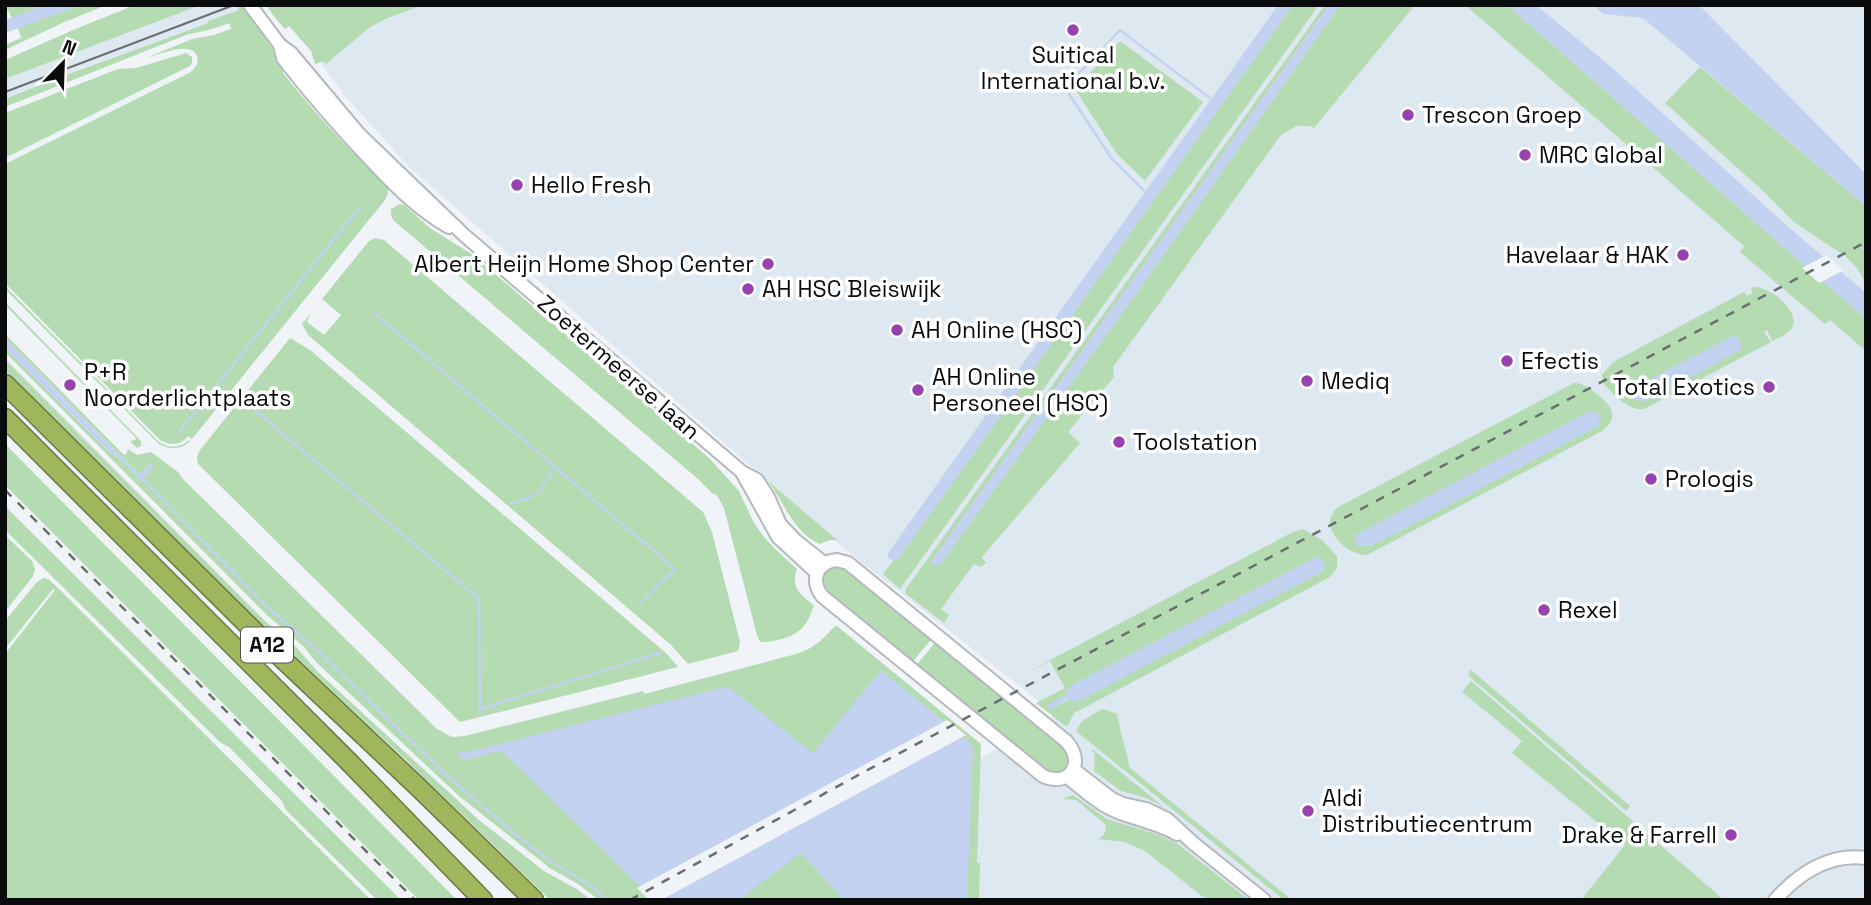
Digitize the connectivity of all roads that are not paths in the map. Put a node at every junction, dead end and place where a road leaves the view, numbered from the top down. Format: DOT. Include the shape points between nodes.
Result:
graph roads {
  1 [pos="250,5"];
  2 [pos="5,384"];
  3 [pos="5,418"];
  4 [pos="821,568"];
  5 [pos="1070,773"];
  6 [pos="1866,858"];
  7 [pos="1803,875"];
  8 [pos="483,900"];
  9 [pos="534,900"];
  10 [pos="1264,900"];
  11 [pos="1775,900"];
  12 [pos="1786,900"];
  1 -- 4 [label="street, Zoetermeerse laan" via="359,134 464,235 757,480 780,524"];
  2 -- 9 [label="highway, A12"];
  3 -- 8 [label="highway, A12"];
  4 -- 5 [label="street" via="816,585 822,596 1043,776 1055,780"];
  4 -- 5 [label="street" via="837,560 848,563 1066,741 1075,754"];
  5 -- 10 [label="street" via="1097,801 1116,812 1164,827 1193,843"];
  6 -- 7 [label="street" via="1832,859"];
  7 -- 11 [label="street"];
  7 -- 12 [label="street"];
}
